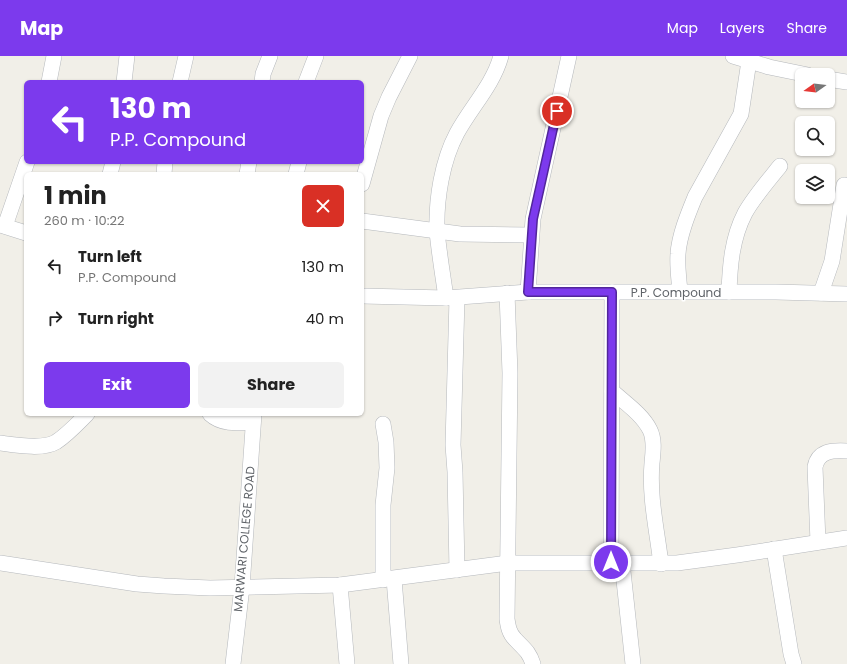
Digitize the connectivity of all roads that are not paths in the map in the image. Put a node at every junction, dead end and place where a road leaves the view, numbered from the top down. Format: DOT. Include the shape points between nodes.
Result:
graph roads {
  1 [pos="54,56"];
  2 [pos="127,56"];
  3 [pos="186,56"];
  4 [pos="270,56"];
  5 [pos="316,56"];
  6 [pos="410,56"];
  7 [pos="501,56"];
  8 [pos="569,56"];
  9 [pos="733,56"];
  10 [pos="749,61"];
  11 [pos="795,72"];
  12 [pos="50,80"];
  13 [pos="124,80"];
  14 [pos="180,80"];
  15 [pos="262,80"];
  16 [pos="307,80"];
  17 [pos="835,80"];
  18 [pos="847,82"];
  19 [pos="26,164"];
  20 [pos="780,166"];
  21 [pos="364,177"];
  22 [pos="844,185"];
  23 [pos="364,221"];
  24 [pos="3,226"];
  25 [pos="24,232"];
  26 [pos="438,232"];
  27 [pos="531,235"];
  28 [pos="528,292"];
  29 [pos="612,292"];
  30 [pos="680,292"];
  31 [pos="729,292"];
  32 [pos="507,293"];
  33 [pos="820,293"];
  34 [pos="847,294"];
  35 [pos="364,296"];
  36 [pos="451,298"];
  37 [pos="612,391"];
  38 [pos="85,416"];
  39 [pos="212,416"];
  40 [pos="254,418"];
  41 [pos="383,424"];
  42 [pos="0,443"];
  43 [pos="847,451"];
  44 [pos="847,538"];
  45 [pos="818,542"];
  46 [pos="774,549"];
  47 [pos="616,562"];
  48 [pos="0,563"];
  49 [pos="508,563"];
  50 [pos="661,564"];
  51 [pos="457,570"];
  52 [pos="388,580"];
  53 [pos="340,585"];
  54 [pos="242,587"];
  55 [pos="233,664"];
  56 [pos="347,664"];
  57 [pos="400,664"];
  58 [pos="533,664"];
  59 [pos="633,664"];
  60 [pos="794,664"];
  1 -- 12 [label="street"];
  2 -- 13 [label="street"];
  3 -- 14 [label="street"];
  4 -- 15 [label="street"];
  5 -- 16 [label="street"];
  6 -- 21 [label="street" via="381,116"];
  7 -- 26 [label="street" via="492,79 456,135 446,160 440,187"];
  8 -- 27 [label="street"];
  9 -- 10 [label="street"];
  10 -- 11 [label="street"];
  10 -- 30 [label="street" via="741,114 695,197 679,243"];
  17 -- 18 [label="street"];
  19 -- 24 [label="street"];
  20 -- 31 [label="street" via="745,213 739,226 731,257"];
  22 -- 33 [label="street" via="832,261"];
  23 -- 26 [label="street"];
  24 -- 25 [label="street"];
  26 -- 27 [label="street"];
  26 -- 36 [label="street"];
  27 -- 28 [label="street"];
  28 -- 29 [label="street, P.P. Compound"];
  28 -- 32 [label="street, P.P. Compound"];
  29 -- 30 [label="street, P.P. Compound"];
  29 -- 37 [label="street"];
  30 -- 31 [label="street, P.P. Compound"];
  31 -- 33 [label="street, P.P. Compound"];
  32 -- 36 [label="street, P.P. Compound"];
  32 -- 49 [label="street" via="510,374"];
  33 -- 34 [label="street, P.P. Compound"];
  35 -- 36 [label="street, P.P. Compound"];
  36 -- 51 [label="street"];
  37 -- 47 [label="street"];
  37 -- 50 [label="street" via="640,416 651,432 651,492"];
  38 -- 42 [label="street" via="55,443 24,446"];
  39 -- 40 [label="street" via="225,422 236,423"];
  40 -- 54 [label="street, MARWARI COLLEGE ROAD"];
  41 -- 52 [label="street" via="387,468 383,505"];
  43 -- 45 [label="street" via="831,452 821,455 816,460"];
  44 -- 45 [label="street"];
  45 -- 46 [label="street"];
  46 -- 50 [label="street"];
  46 -- 60 [label="street"];
  47 -- 49 [label="street"];
  47 -- 50 [label="street"];
  47 -- 59 [label="street"];
  48 -- 54 [label="street" via="137,584"];
  49 -- 51 [label="street"];
  49 -- 58 [label="street" via="506,606 509,629 526,650"];
  51 -- 52 [label="street"];
  52 -- 53 [label="street"];
  52 -- 57 [label="street"];
  53 -- 54 [label="street"];
  53 -- 56 [label="street"];
  54 -- 55 [label="street, MARWARI COLLEGE ROAD"];
}
